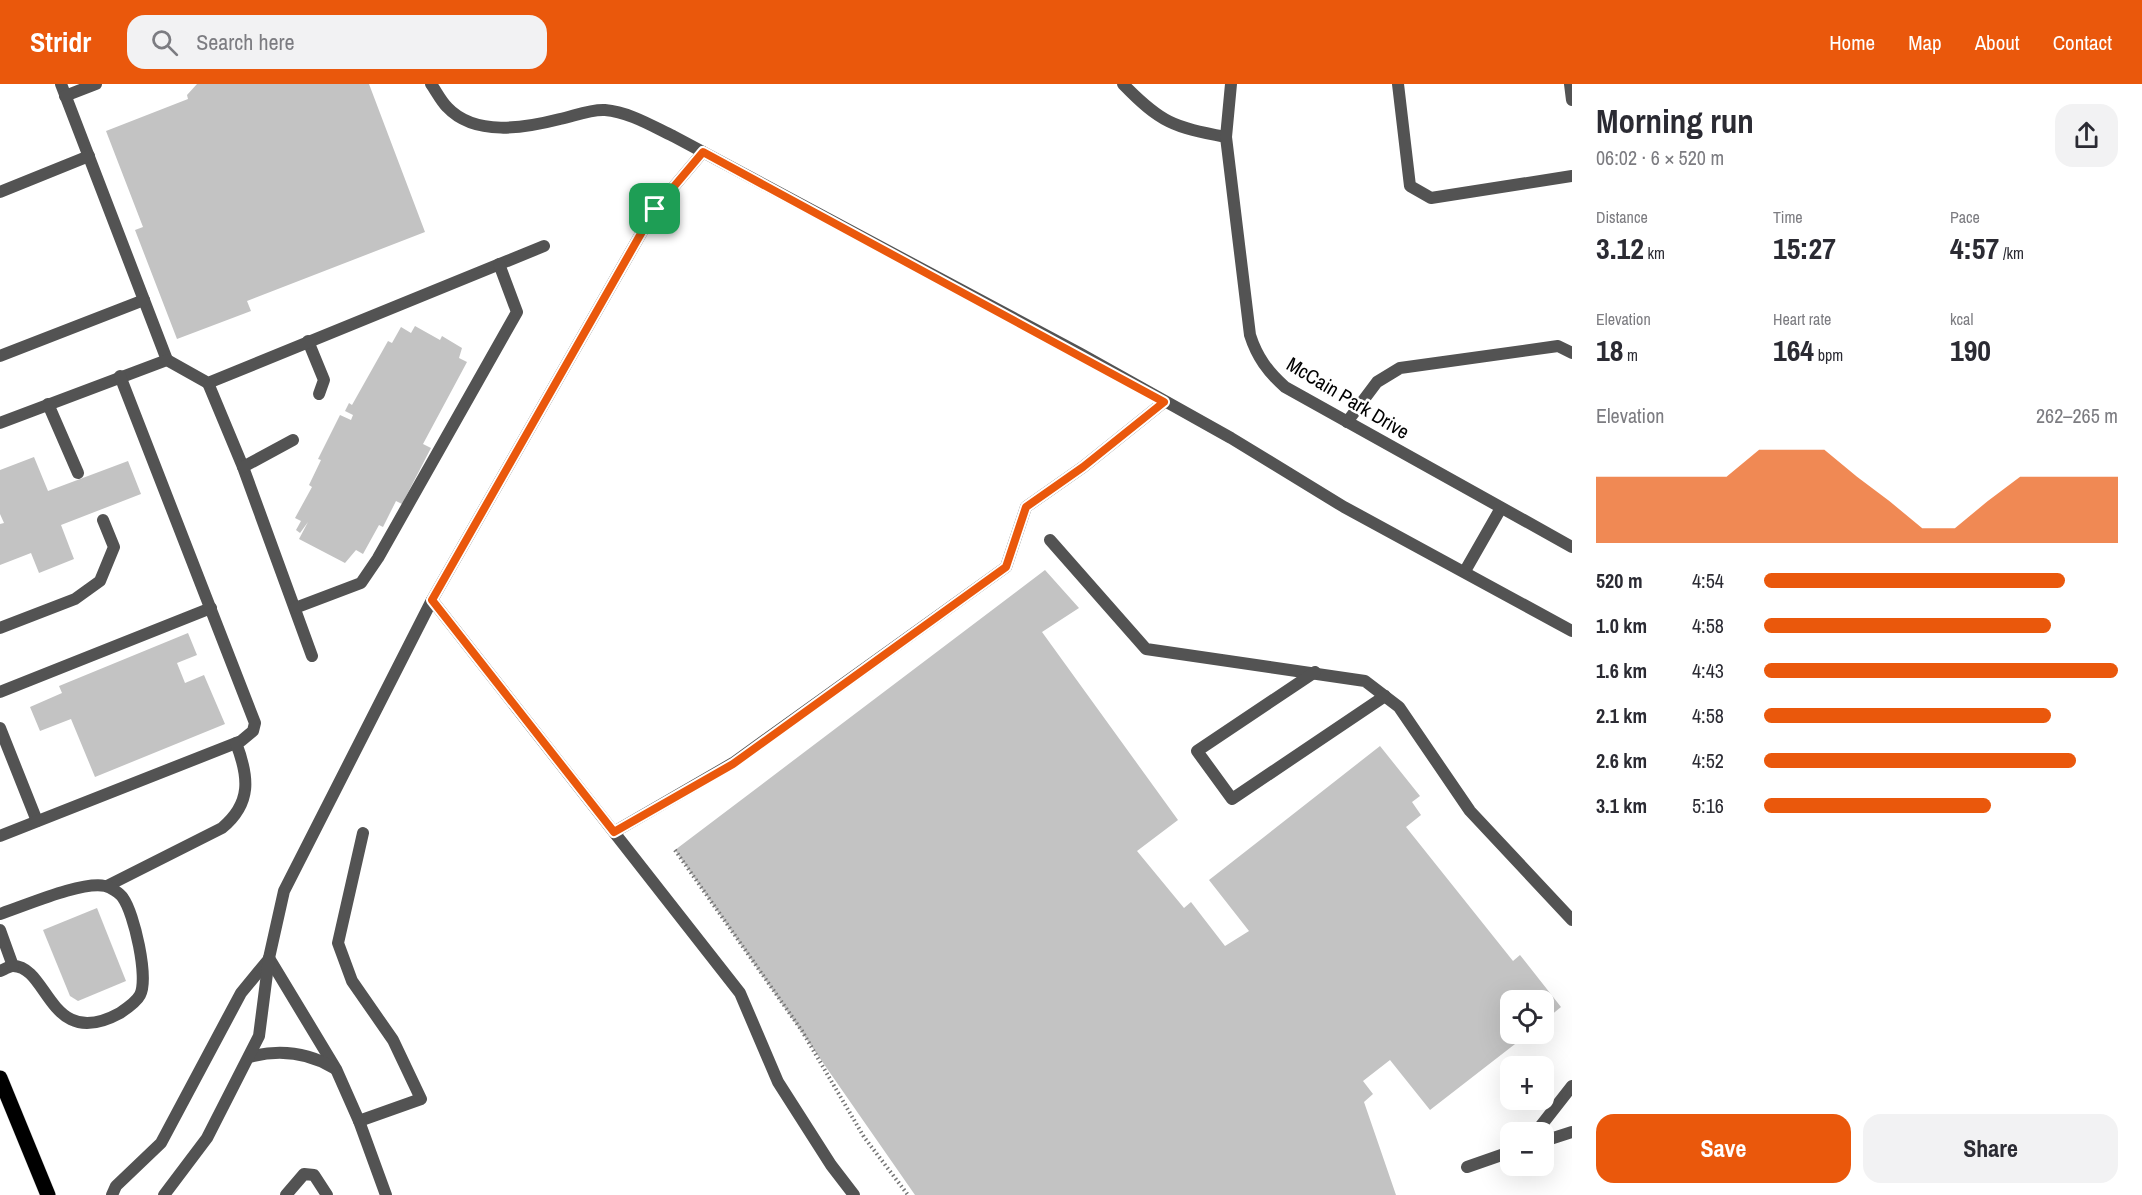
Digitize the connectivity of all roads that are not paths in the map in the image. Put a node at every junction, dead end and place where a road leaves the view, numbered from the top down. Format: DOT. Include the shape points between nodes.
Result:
graph roads {
  1 [pos="60,84"];
  2 [pos="96,84"];
  3 [pos="1123,84"];
  4 [pos="1231,84"];
  5 [pos="1398,84"];
  6 [pos="1570,84"];
  7 [pos="433,85"];
  8 [pos="65,96"];
  9 [pos="1572,100"];
  10 [pos="1226,137"];
  11 [pos="703,152"];
  12 [pos="89,156"];
  13 [pos="1572,176"];
  14 [pos="0,192"];
  15 [pos="544,246"];
  16 [pos="499,264"];
  17 [pos="144,300"];
  18 [pos="308,341"];
  19 [pos="1572,353"];
  20 [pos="0,356"];
  21 [pos="167,360"];
  22 [pos="120,376"];
  23 [pos="208,383"];
  24 [pos="319,393"];
  25 [pos="1164,402"];
  26 [pos="48,404"];
  27 [pos="1347,422"];
  28 [pos="0,423"];
  29 [pos="293,440"];
  30 [pos="243,467"];
  31 [pos="78,473"];
  32 [pos="1502,508"];
  33 [pos="104,520"];
  34 [pos="1050,540"];
  35 [pos="1572,547"];
  36 [pos="1465,572"];
  37 [pos="432,600"];
  38 [pos="211,608"];
  39 [pos="295,608"];
  40 [pos="0,628"];
  41 [pos="1572,632"];
  42 [pos="312,656"];
  43 [pos="1315,672"];
  44 [pos="0,692"];
  45 [pos="1385,696"];
  46 [pos="0,728"];
  47 [pos="236,744"];
  48 [pos="38,821"];
  49 [pos="614,832"];
  50 [pos="363,833"];
  51 [pos="0,836"];
  52 [pos="107,886"];
  53 [pos="0,914"];
  54 [pos="1572,920"];
  55 [pos="0,930"];
  56 [pos="269,958"];
  57 [pos="13,966"];
  58 [pos="0,971"];
  59 [pos="249,1057"];
  60 [pos="336,1069"];
  61 [pos="0,1078"];
  62 [pos="1572,1086"];
  63 [pos="359,1121"];
  64 [pos="1544,1122"];
  65 [pos="1572,1132"];
  66 [pos="1554,1138"];
  67 [pos="1500,1155"];
  68 [pos="1467,1167"];
  69 [pos="48,1195"];
  70 [pos="112,1195"];
  71 [pos="164,1195"];
  72 [pos="286,1195"];
  73 [pos="327,1195"];
  74 [pos="386,1195"];
  75 [pos="854,1195"];
  1 -- 8 [label="street"];
  2 -- 8 [label="street"];
  3 -- 10 [label="street" via="1163,121"];
  4 -- 10 [label="street, McCain Park Drive"];
  5 -- 13 [label="street" via="1410,186 1431,198"];
  6 -- 9 [label="street"];
  7 -- 11 [label="street" via="447,107 465,120 489,127 534,126 602,110 620,112"];
  8 -- 12 [label="street"];
  10 -- 27 [label="street, McCain Park Drive" via="1255,352 1270,375 1285,387"];
  11 -- 25 [label="street"];
  11 -- 37 [label="street" via="655,209"];
  12 -- 14 [label="street"];
  12 -- 17 [label="street"];
  15 -- 16 [label="street"];
  16 -- 18 [label="street"];
  16 -- 39 [label="street" via="517,312 378,558 361,583"];
  17 -- 20 [label="street"];
  17 -- 21 [label="street"];
  18 -- 23 [label="street"];
  18 -- 24 [label="street" via="324,380"];
  19 -- 27 [label="street" via="1558,346 1400,368 1377,382"];
  21 -- 22 [label="street"];
  21 -- 23 [label="street"];
  22 -- 26 [label="street"];
  22 -- 38 [label="street"];
  23 -- 30 [label="street"];
  25 -- 36 [label="street"];
  25 -- 49 [label="street" via="1026,507 1006,567 733,764"];
  26 -- 28 [label="street"];
  26 -- 31 [label="street"];
  27 -- 32 [label="street, McCain Park Drive"];
  29 -- 30 [label="street"];
  30 -- 39 [label="street"];
  32 -- 35 [label="street, McCain Park Drive"];
  32 -- 36 [label="street"];
  33 -- 40 [label="street" via="114,546 100,581 75,599"];
  34 -- 43 [label="street" via="1146,649"];
  36 -- 41 [label="street"];
  37 -- 49 [label="street"];
  37 -- 56 [label="street" via="284,891"];
  38 -- 44 [label="street"];
  38 -- 47 [label="street" via="255,723 248,737"];
  39 -- 42 [label="street"];
  43 -- 45 [label="street" via="1365,681"];
  43 -- 45 [label="street" via="1197,751 1233,799"];
  45 -- 54 [label="street" via="1400,707 1470,811"];
  46 -- 48 [label="street"];
  47 -- 48 [label="street"];
  47 -- 52 [label="street" via="246,769 245,795 236,816 222,828"];
  48 -- 51 [label="street"];
  49 -- 75 [label="street" via="740,993 778,1082"];
  50 -- 63 [label="street" via="338,943 352,981 393,1040 421,1099"];
  52 -- 53 [label="street" via="89,884"];
  52 -- 57 [label="street" via="122,897 133,918 143,980 140,995 121,1012 99,1022 77,1022 64,1016 27,971"];
  55 -- 57 [label="street"];
  56 -- 59 [label="street" via="259,1036"];
  56 -- 60 [label="street"];
  56 -- 70 [label="street" via="241,993 161,1143 116,1186"];
  57 -- 58 [label="street"];
  59 -- 60 [label="street" via="267,1052 296,1053"];
  59 -- 71 [label="street" via="207,1138"];
  60 -- 63 [label="street"];
  61 -- 69 [label="main road"];
  62 -- 64 [label="street"];
  63 -- 74 [label="street"];
  65 -- 66 [label="street"];
  67 -- 68 [label="street"];
  72 -- 73 [label="street" via="304,1174 315,1175"];
}
